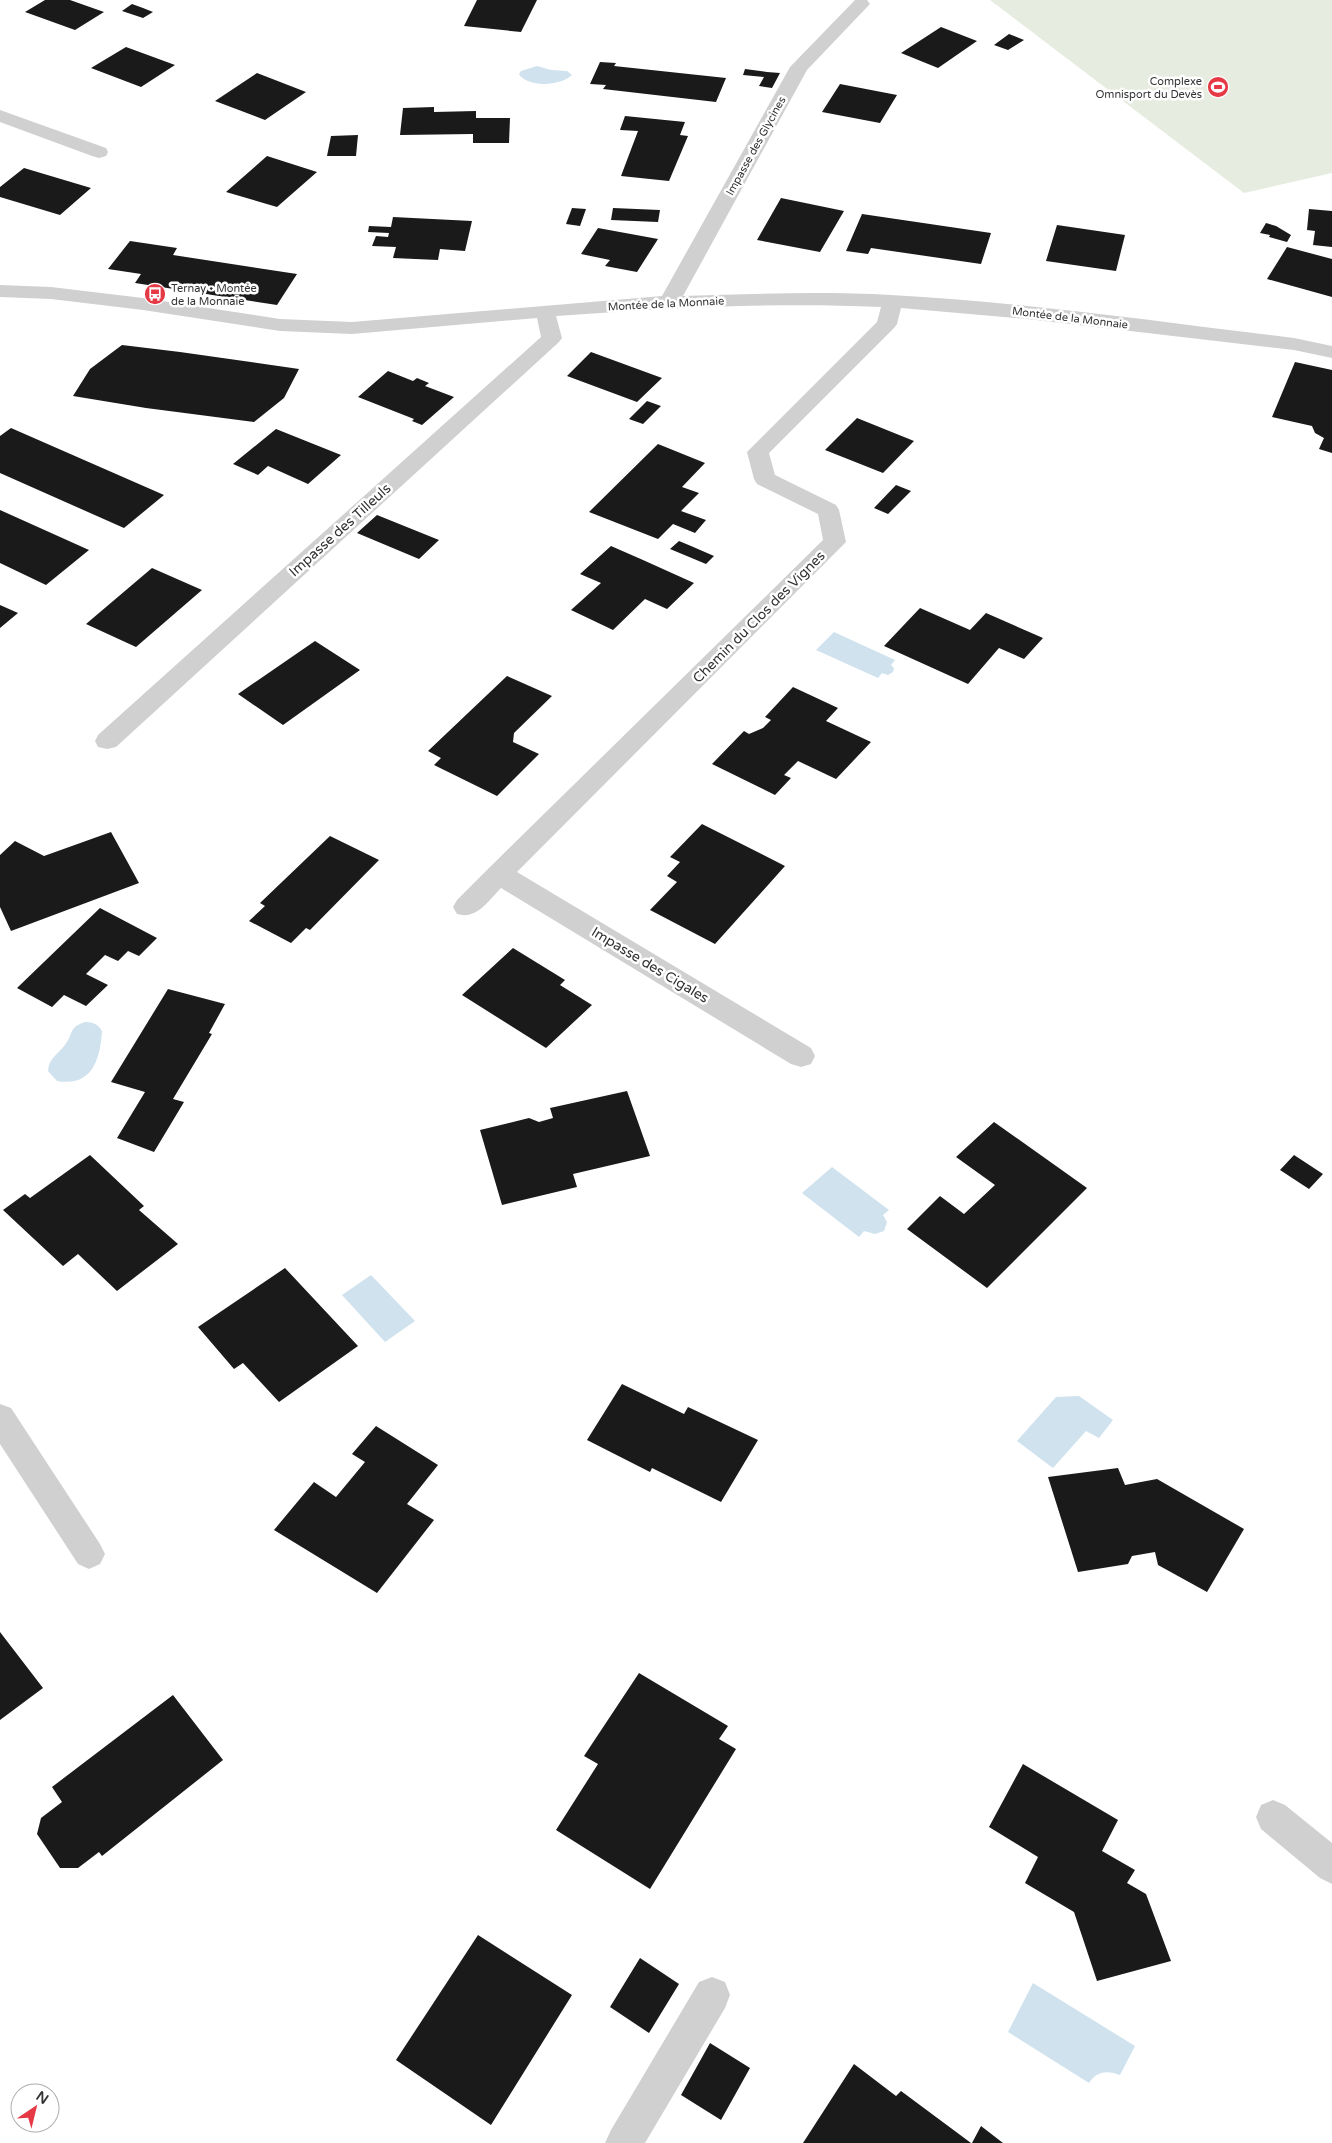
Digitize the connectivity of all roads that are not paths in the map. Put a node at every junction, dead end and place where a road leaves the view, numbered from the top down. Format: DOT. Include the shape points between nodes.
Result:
graph roads {
  1 [pos="861,4"];
  2 [pos="0,116"];
  3 [pos="99,152"];
  4 [pos="0,291"];
  5 [pos="892,300"];
  6 [pos="669,302"];
  7 [pos="545,311"];
  8 [pos="1332,352"];
  9 [pos="107,741"];
  10 [pos="499,874"];
  11 [pos="466,907"];
  12 [pos="801,1056"];
  13 [pos="0,1418"];
  14 [pos="89,1554"];
  15 [pos="1273,1817"];
  16 [pos="1332,1866"];
  17 [pos="712,1995"];
  18 [pos="624,2143"];
  1 -- 6 [label="street, Impasse des Glycines" via="799,67"];
  2 -- 3 [label="street"];
  4 -- 7 [label="street, Montée de la Monnaie" via="51,293 143,304 280,325 352,328"];
  5 -- 6 [label="street, Montée de la Monnaie" via="814,298"];
  5 -- 8 [label="street, Montée de la Monnaie" via="1294,344"];
  5 -- 10 [label="street, Chemin du Clos des Vignes" via="887,324 758,452 765,479 828,510 835,542"];
  6 -- 7 [label="street, Montée de la Monnaie"];
  7 -- 9 [label="street, Impasse des Tilleuls" via="552,338"];
  10 -- 11 [label="street, Chemin du Clos des Vignes"];
  10 -- 12 [label="street, Impasse des Cigales"];
  13 -- 14 [label="street"];
  15 -- 16 [label="street"];
  17 -- 18 [label="street"];
}
